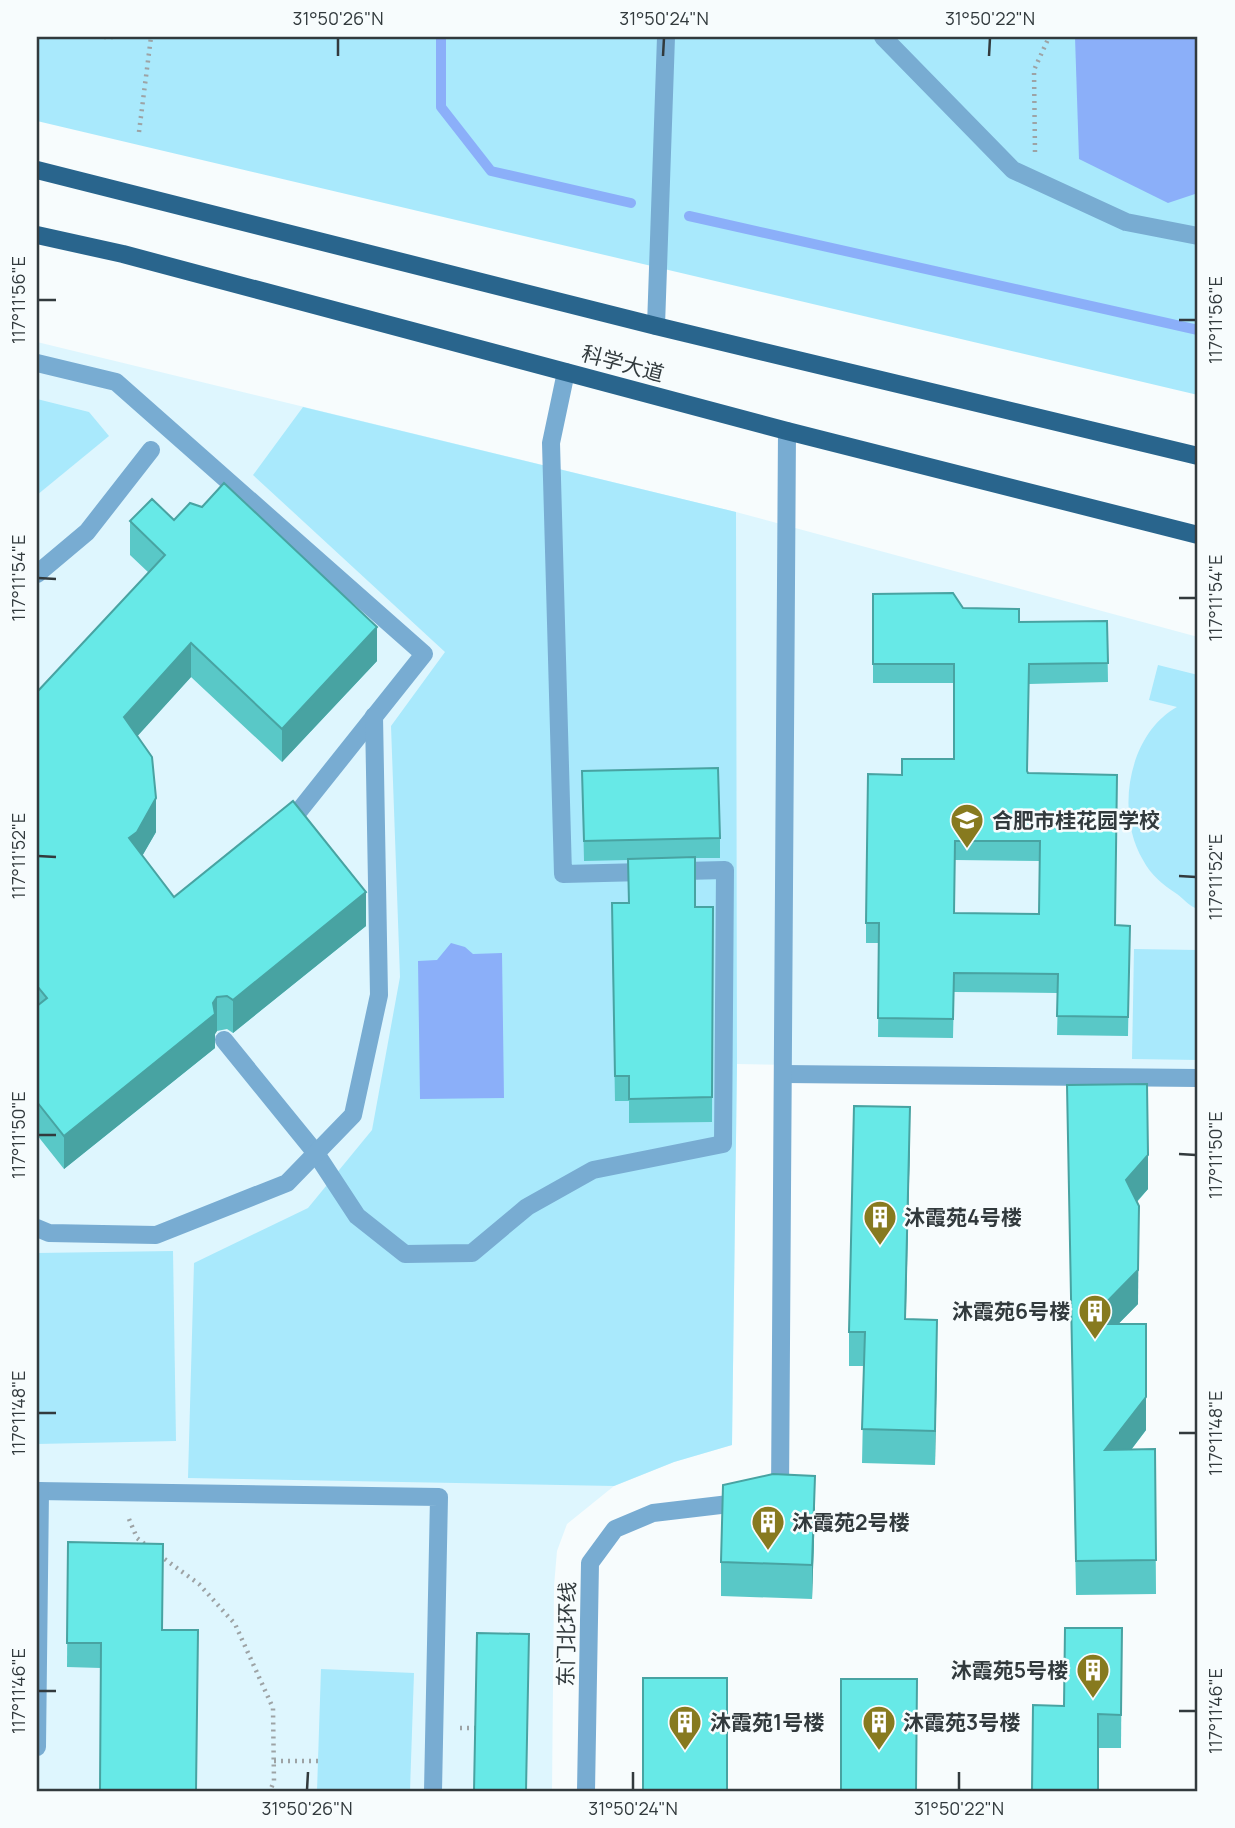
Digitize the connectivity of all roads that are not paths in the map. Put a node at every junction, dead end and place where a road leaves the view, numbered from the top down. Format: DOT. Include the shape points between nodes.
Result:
graph roads {
  1 [pos="666,37"];
  2 [pos="883,37"];
  3 [pos="37,170"];
  4 [pos="37,235"];
  5 [pos="1198,236"];
  6 [pos="656,326"];
  7 [pos="37,363"];
  8 [pos="566,372"];
  9 [pos="787,431"];
  10 [pos="152,450"];
  11 [pos="1198,456"];
  12 [pos="1198,535"];
  13 [pos="37,574"];
  14 [pos="374,716"];
  15 [pos="299,811"];
  16 [pos="225,1040"];
  17 [pos="785,1074"];
  18 [pos="1198,1078"];
  19 [pos="315,1152"];
  20 [pos="37,1228"];
  21 [pos="38,1491"];
  22 [pos="37,1747"];
  23 [pos="433,1791"];
  24 [pos="586,1791"];
  1 -- 6 [label="street"];
  2 -- 5 [label="street" via="1013,170 1126,222"];
  3 -- 6 [label="main road, 科学大道"];
  4 -- 8 [label="main road, 科学大道"];
  6 -- 11 [label="main road, 科学大道"];
  7 -- 14 [label="street" via="116,382 424,654"];
  8 -- 9 [label="main road, 科学大道"];
  8 -- 19 [label="street" via="551,443 564,874 725,870 723,1144 593,1170 527,1207 472,1253 405,1254 357,1216"];
  9 -- 12 [label="main road, 科学大道"];
  9 -- 17 [label="street"];
  10 -- 13 [label="street" via="87,532"];
  14 -- 15 [label="street"];
  14 -- 19 [label="street" via="379,995 353,1115"];
  16 -- 19 [label="street"];
  17 -- 18 [label="street"];
  17 -- 24 [label="street, 东门北环线" via="780,1495 724,1507 653,1513 615,1529 590,1563"];
  19 -- 20 [label="street" via="287,1183 156,1235 49,1233"];
  21 -- 22 [label="street"];
  21 -- 23 [label="street" via="439,1497"];
}
